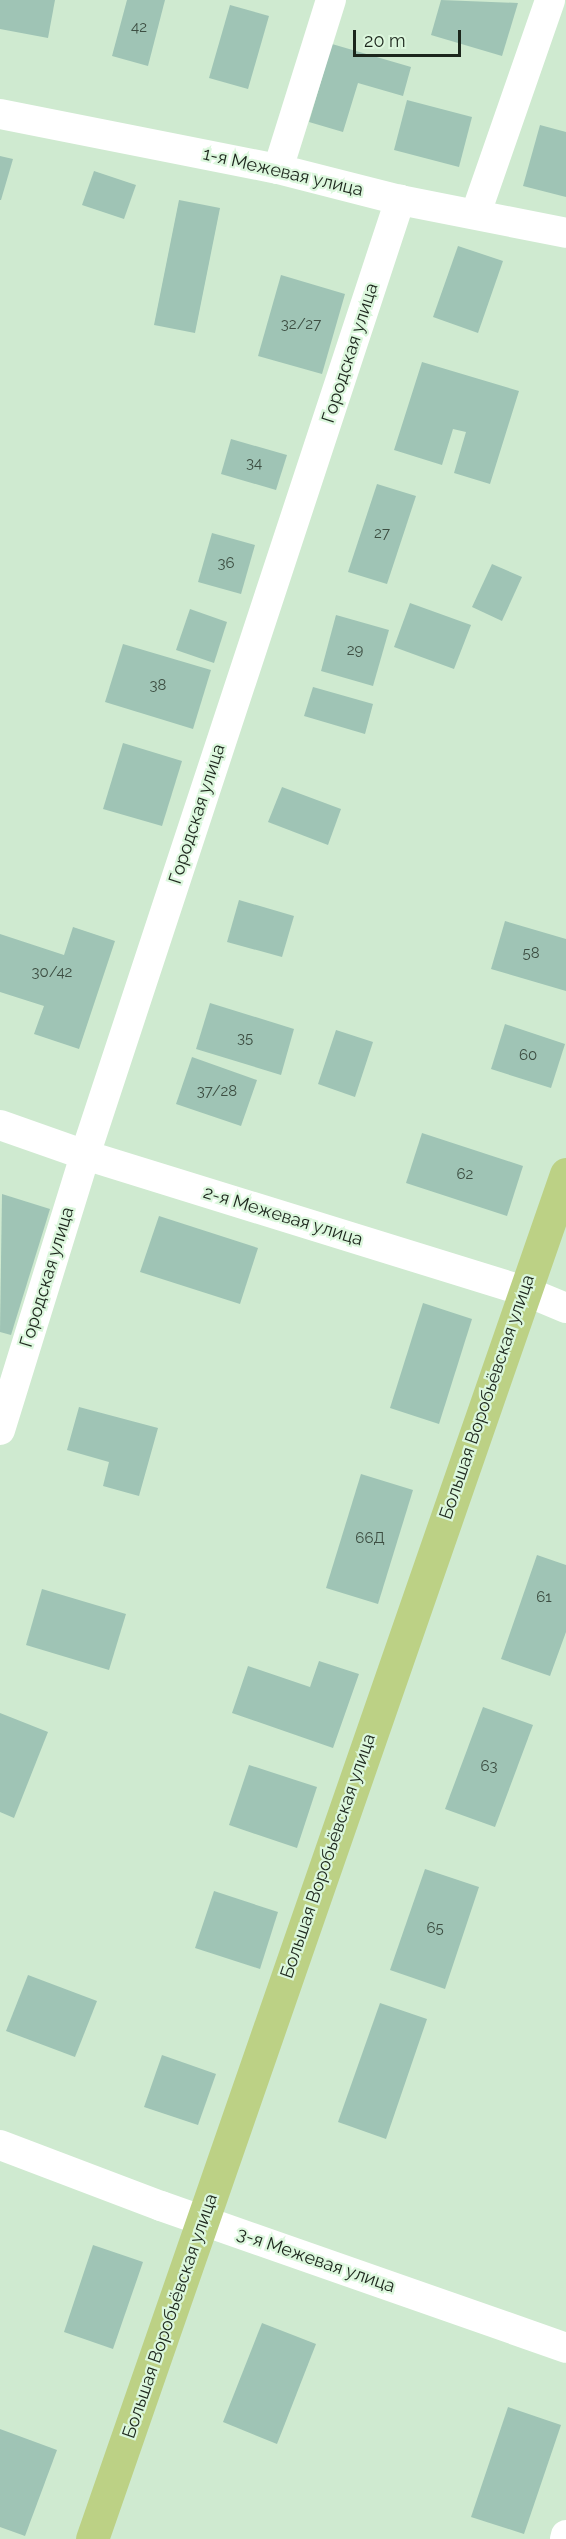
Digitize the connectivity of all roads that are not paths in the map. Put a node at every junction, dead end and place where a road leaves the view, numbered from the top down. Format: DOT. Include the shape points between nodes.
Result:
graph roads {
  1 [pos="331,0"];
  2 [pos="549,0"];
  3 [pos="0,114"];
  4 [pos="278,169"];
  5 [pos="400,200"];
  6 [pos="476,213"];
  7 [pos="566,234"];
  8 [pos="0,1125"];
  9 [pos="85,1155"];
  10 [pos="566,1174"];
  11 [pos="525,1291"];
  12 [pos="566,1308"];
  13 [pos="0,1430"];
  14 [pos="0,2145"];
  15 [pos="203,2221"];
  16 [pos="566,2348"];
  17 [pos="92,2539"];
  1 -- 4 [label="street"];
  2 -- 6 [label="street"];
  3 -- 4 [label="street, 1-я Межевая улица"];
  4 -- 5 [label="street, 1-я Межевая улица"];
  5 -- 6 [label="street, 1-я Межевая улица"];
  5 -- 9 [label="street, Городская улица"];
  6 -- 7 [label="street, 1-я Межевая улица"];
  8 -- 9 [label="street, 2-я Межевая улица"];
  9 -- 11 [label="street, 2-я Межевая улица"];
  9 -- 13 [label="street, Городская улица"];
  10 -- 11 [label="main road, Большая Воробьёвская улица"];
  11 -- 12 [label="street, 2-я Межевая улица"];
  11 -- 15 [label="main road, Большая Воробьёвская улица"];
  14 -- 15 [label="street, 3-я Межевая улица"];
  15 -- 16 [label="street, 3-я Межевая улица"];
  15 -- 17 [label="main road, Большая Воробьёвская улица"];
}
